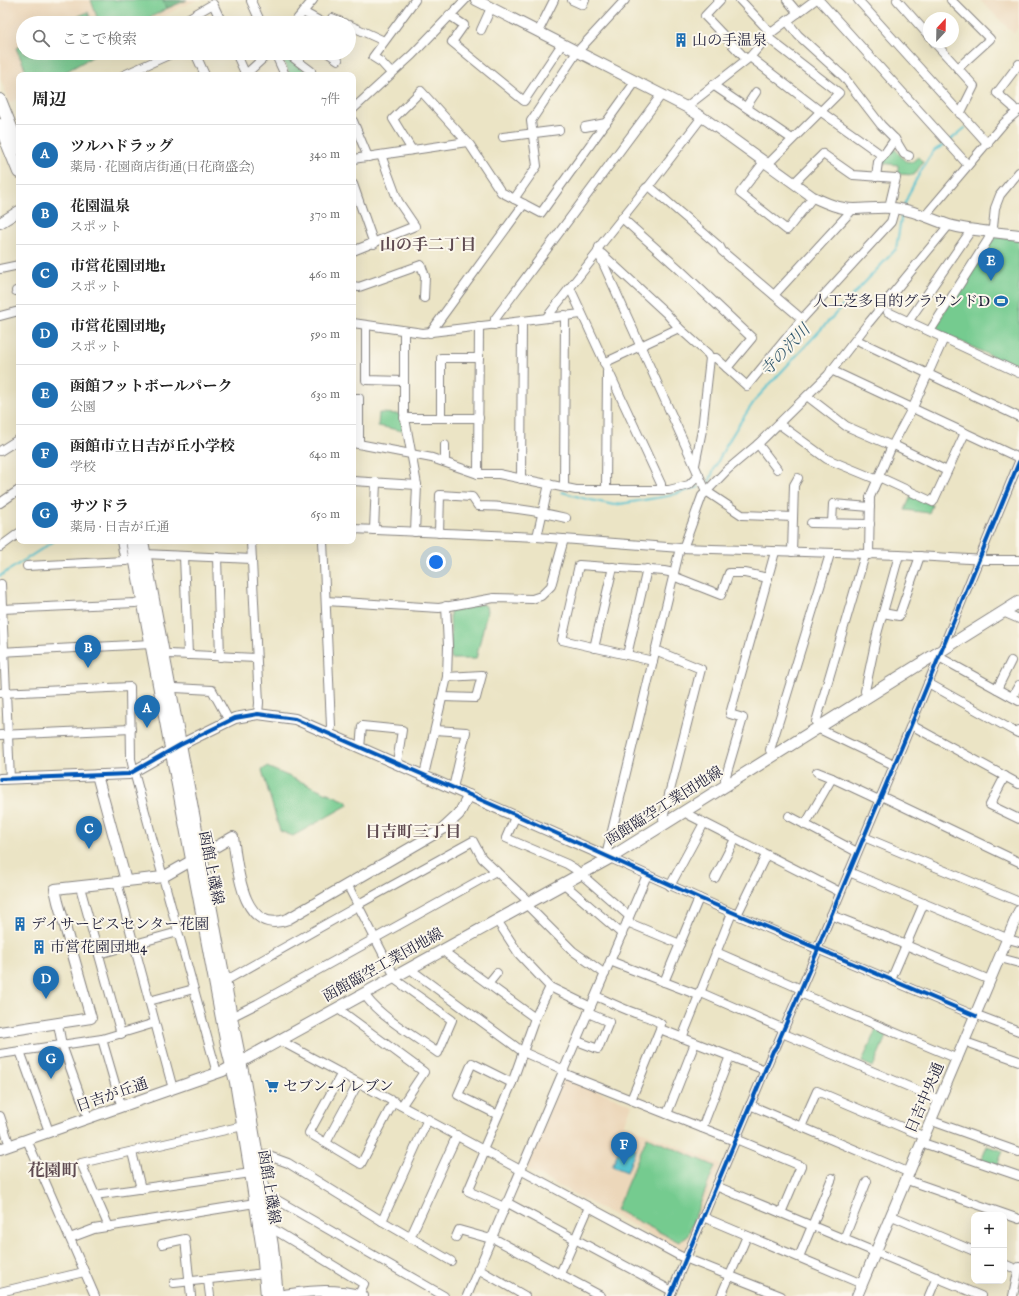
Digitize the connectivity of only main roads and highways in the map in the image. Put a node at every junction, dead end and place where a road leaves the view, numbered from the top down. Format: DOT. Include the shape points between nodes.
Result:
graph roads {
  1 [pos="0,100"];
  2 [pos="0,125"];
  3 [pos="15,128"];
  4 [pos="16,165"];
  5 [pos="133,544"];
  6 [pos="141,544"];
  7 [pos="135,558"];
  8 [pos="1019,602"];
  9 [pos="176,748"];
  10 [pos="197,858"];
  11 [pos="236,1064"];
  12 [pos="259,1199"];
  13 [pos="267,1296"];
  14 [pos="277,1296"];
  1 -- 3 [label="main road"];
  2 -- 4 [label="main road"];
  5 -- 7 [label="main road, 函館上磯線"];
  6 -- 7 [label="main road, 函館上磯線"];
  7 -- 9 [label="main road, 函館上磯線"];
  7 -- 9 [label="main road, 函館上磯線" via="151,644"];
  8 -- 11 [label="main road, 函館臨空工業団地線" via="940,653 816,725 530,905"];
  9 -- 10 [label="main road, 函館上磯線"];
  10 -- 11 [label="main road, 函館上磯線"];
  10 -- 11 [label="main road, 函館上磯線" via="225,981"];
  11 -- 12 [label="main road, 函館上磯線" via="251,1173"];
  11 -- 12 [label="main road, 函館上磯線" via="257,1156"];
  12 -- 13 [label="main road, 函館上磯線"];
  12 -- 14 [label="main road, 函館上磯線" via="268,1226"];
}
